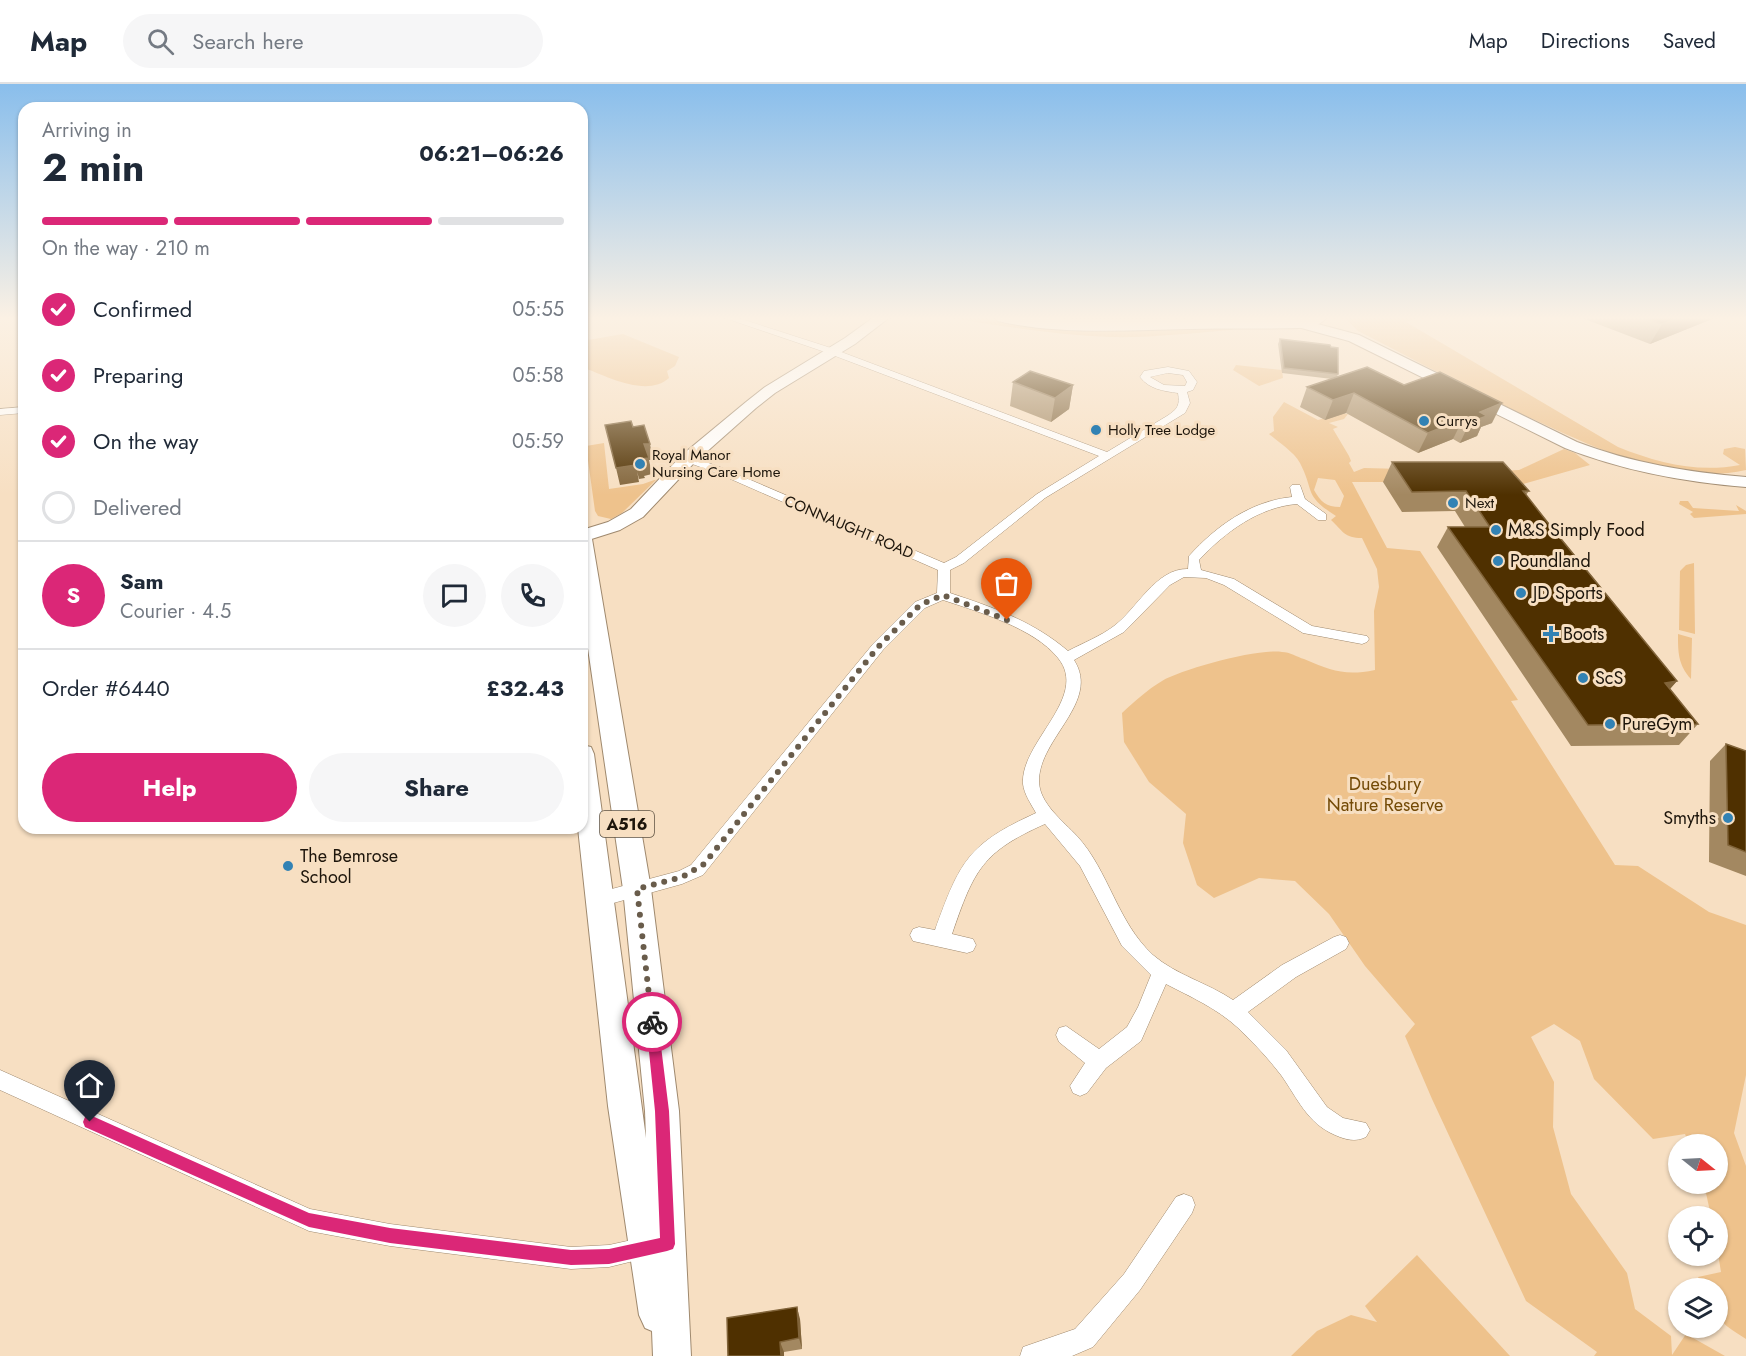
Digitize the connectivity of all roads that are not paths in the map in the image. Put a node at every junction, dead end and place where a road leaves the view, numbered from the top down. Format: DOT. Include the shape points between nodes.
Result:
graph roads {
  1 [pos="793,376"];
  2 [pos="895,376"];
  3 [pos="1433,376"];
  4 [pos="1182,390"];
  5 [pos="18,410"];
  6 [pos="0,412"];
  7 [pos="1108,456"];
  8 [pos="688,459"];
  9 [pos="1746,482"];
  10 [pos="1296,487"];
  11 [pos="1299,501"];
  12 [pos="1322,517"];
  13 [pos="588,535"];
  14 [pos="944,568"];
  15 [pos="1196,573"];
  16 [pos="588,575"];
  17 [pos="943,595"];
  18 [pos="1362,639"];
  19 [pos="1067,657"];
  20 [pos="588,802"];
  21 [pos="1048,815"];
  22 [pos="637,889"];
  23 [pos="600,899"];
  24 [pos="919,935"];
  25 [pos="941,940"];
  26 [pos="1340,943"];
  27 [pos="967,945"];
  28 [pos="1161,973"];
  29 [pos="1233,1011"];
  30 [pos="1066,1035"];
  31 [pos="1099,1061"];
  32 [pos="0,1080"];
  33 [pos="1080,1086"];
  34 [pos="1359,1130"];
  35 [pos="1184,1205"];
  36 [pos="656,1246"];
  37 [pos="666,1356"];
  38 [pos="672,1356"];
  39 [pos="1032,1356"];
  1 -- 8 [label="street" via="770,390"];
  2 -- 7 [label="street"];
  3 -- 9 [label="street" via="1595,455 1660,473"];
  4 -- 7 [label="street" via="1185,403 1180,411"];
  5 -- 6 [label="street"];
  7 -- 14 [label="street" via="1041,496 960,560"];
  8 -- 13 [label="street" via="637,513"];
  8 -- 14 [label="street, CONNAUGHT ROAD"];
  10 -- 11 [label="street"];
  11 -- 12 [label="street"];
  11 -- 15 [label="street" via="1274,503 1256,510 1193,559"];
  14 -- 17 [label="street"];
  15 -- 18 [label="street" via="1229,582 1308,630"];
  15 -- 19 [label="street" via="1173,576 1119,629"];
  16 -- 22 [label="main road, A516"];
  17 -- 19 [label="street" via="1040,636"];
  17 -- 22 [label="street" via="920,605 878,647 704,864 682,877"];
  19 -- 21 [label="street" via="1074,669 1074,688 1031,774 1034,793"];
  20 -- 23 [label="main road, A516"];
  21 -- 25 [label="street" via="1000,839 976,860"];
  21 -- 28 [label="street" via="1084,857 1132,944"];
  22 -- 23 [label="street"];
  22 -- 36 [label="main road, A516" via="662,1111"];
  23 -- 36 [label="main road, A516"];
  24 -- 25 [label="street"];
  25 -- 27 [label="street"];
  26 -- 29 [label="street" via="1289,971"];
  28 -- 29 [label="street"];
  28 -- 31 [label="street" via="1134,1034"];
  29 -- 34 [label="street" via="1281,1058 1316,1111 1339,1128"];
  30 -- 31 [label="street"];
  31 -- 33 [label="street"];
  32 -- 36 [label="street" via="309,1220 390,1235 571,1258 609,1256"];
  35 -- 39 [label="street" via="1132,1282 1084,1338"];
  36 -- 37 [label="main road, A516"];
  36 -- 38 [label="main road, A516"];
}
